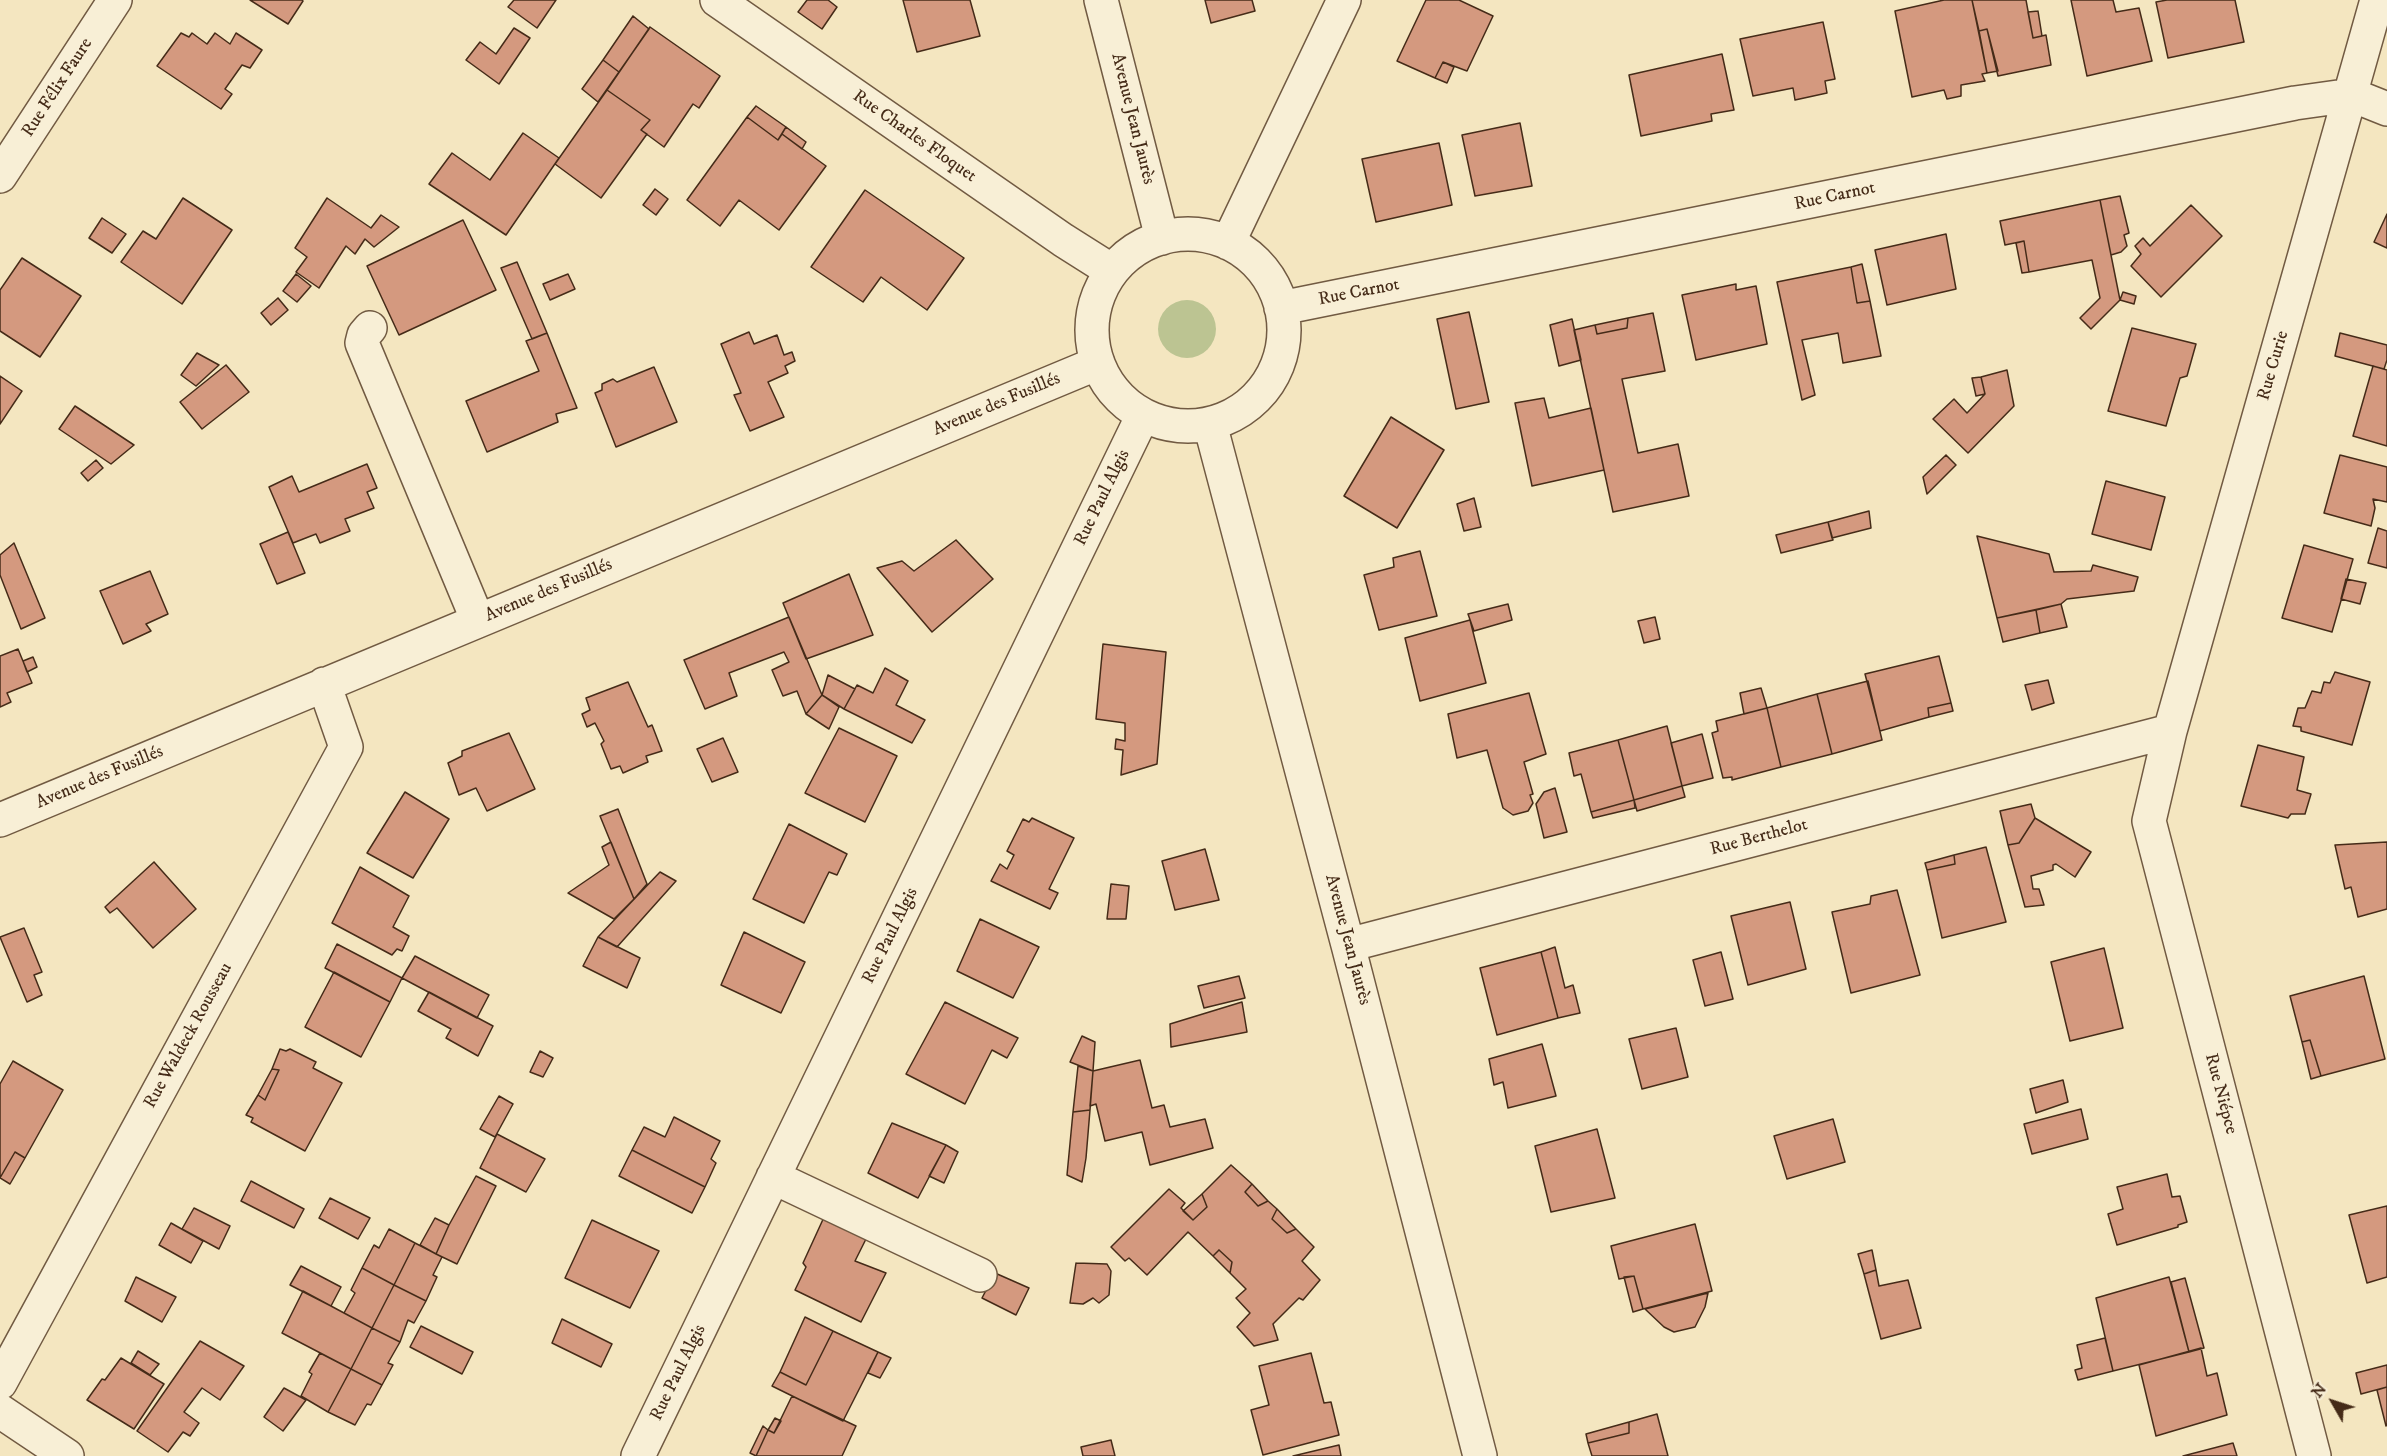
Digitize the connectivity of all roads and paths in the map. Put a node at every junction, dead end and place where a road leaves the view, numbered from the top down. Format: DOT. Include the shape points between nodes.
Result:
graph roads {
  1 [pos="115,0"];
  2 [pos="717,0"];
  3 [pos="1101,0"];
  4 [pos="1344,0"];
  5 [pos="2377,0"];
  6 [pos="2352,95"];
  7 [pos="2387,109"];
  8 [pos="0,176"];
  9 [pos="1162,238"];
  10 [pos="1228,243"];
  11 [pos="1112,271"];
  12 [pos="1281,308"];
  13 [pos="370,327"];
  14 [pos="1098,363"];
  15 [pos="1143,415"];
  16 [pos="1210,424"];
  17 [pos="478,621"];
  18 [pos="324,684"];
  19 [pos="2170,731"];
  20 [pos="0,820"];
  21 [pos="1348,945"];
  22 [pos="773,1177"];
  23 [pos="980,1275"];
  24 [pos="0,1383"];
  25 [pos="0,1411"];
  26 [pos="67,1456"];
  27 [pos="638,1456"];
  28 [pos="1480,1456"];
  29 [pos="2314,1456"];
  1 -- 8 [label="street, Rue Félix Faure"];
  2 -- 11 [label="street, Rue Charles Floquet"];
  3 -- 9 [label="street, Avenue Jean Jaurès"];
  4 -- 10 [label="street"];
  5 -- 6 [label="street, Rue Curie"];
  6 -- 7 [label="street, Rue Carnot"];
  6 -- 12 [label="street, Rue Carnot" via="2295,103"];
  6 -- 19 [label="street, Rue Curie"];
  9 -- 10 [label="street" via="1184,234"];
  9 -- 11 [label="street" via="1143,246"];
  10 -- 12 [label="street" via="1262,269 1275,288"];
  11 -- 14 [label="street" via="1093,315 1092,340"];
  12 -- 16 [label="street" via="1284,333 1280,358 1270,381 1234,415"];
  13 -- 17 [label="street" via="362,343"];
  14 -- 15 [label="street" via="1116,393"];
  14 -- 17 [label="street, Avenue des Fusillés"];
  15 -- 16 [label="street" via="1176,425"];
  15 -- 22 [label="street, Rue Paul Algis"];
  16 -- 21 [label="street, Avenue Jean Jaurès"];
  17 -- 18 [label="street, Avenue des Fusillés"];
  18 -- 20 [label="street, Avenue des Fusillés"];
  18 -- 24 [label="street, Rue Waldeck Rousseau" via="346,747"];
  19 -- 21 [label="street, Rue Berthelot"];
  19 -- 29 [label="street, Rue Niépce" via="2149,820"];
  21 -- 28 [label="street, Avenue Jean Jaurès"];
  22 -- 23 [label="street"];
  22 -- 27 [label="street, Rue Paul Algis"];
  25 -- 26 [label="street"];
}
